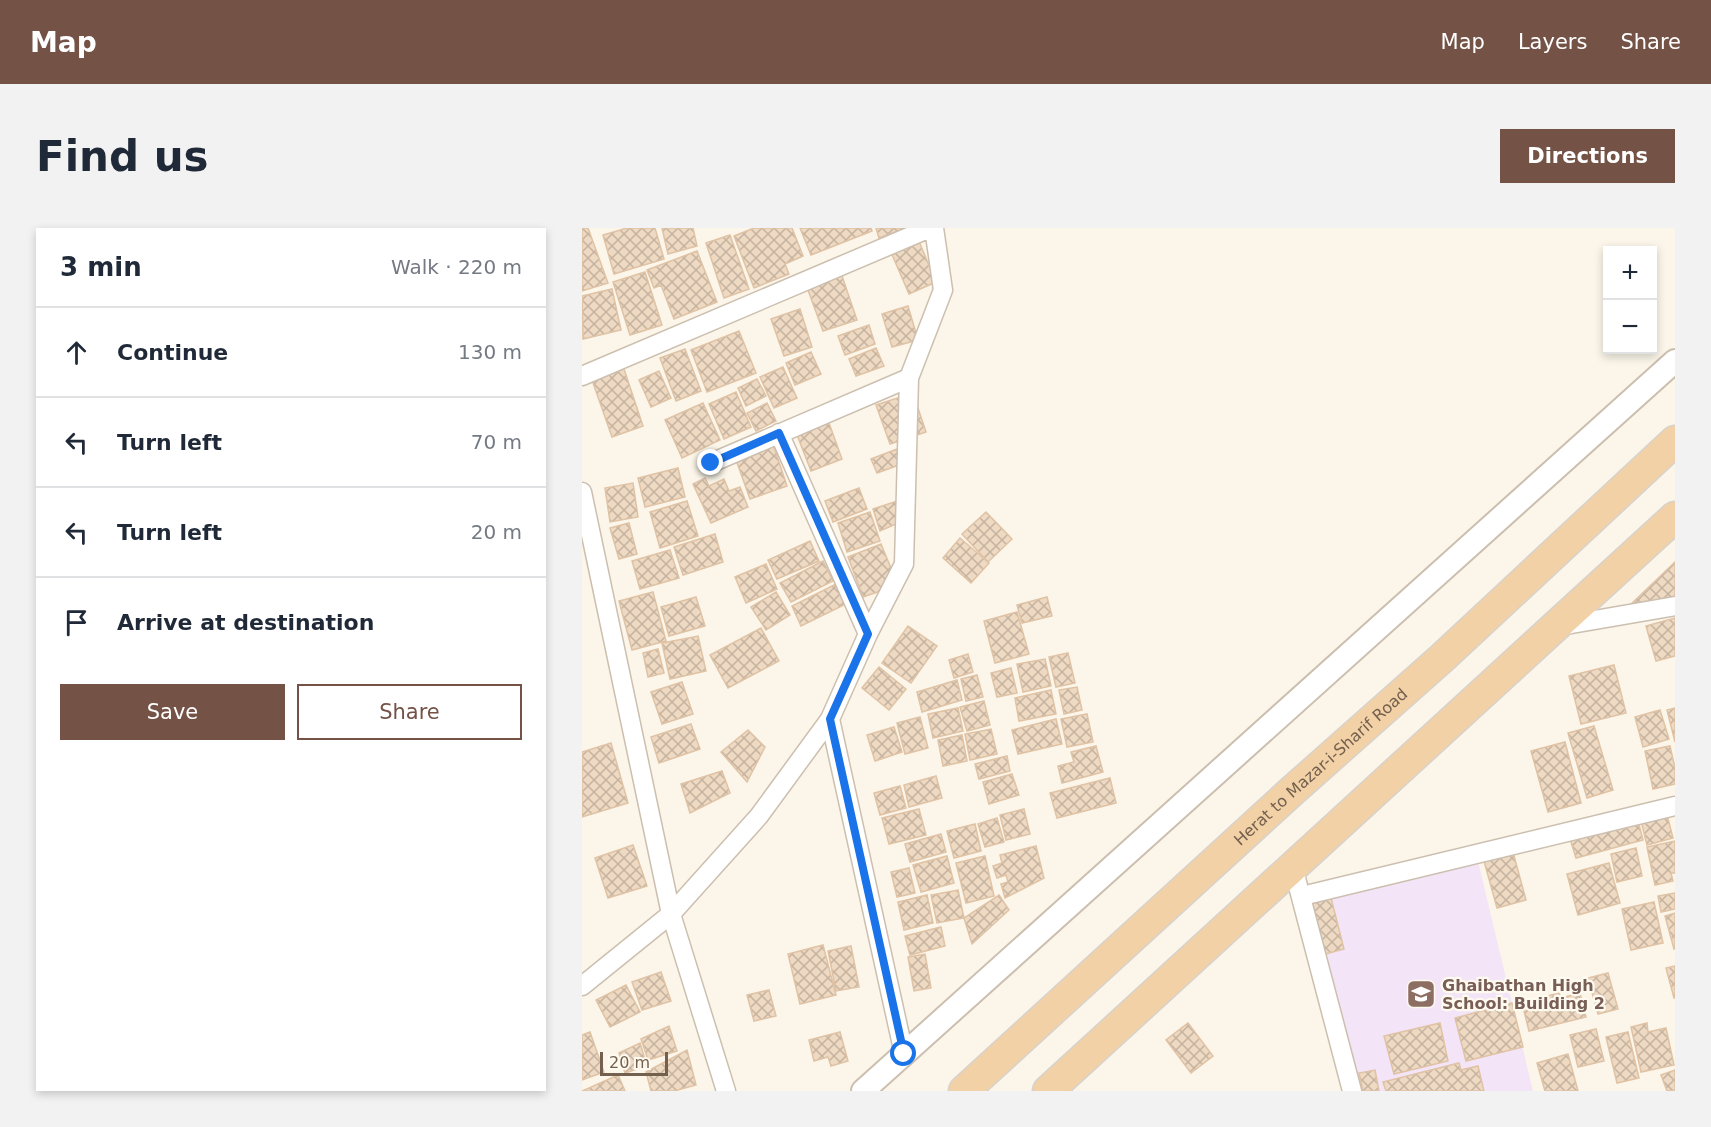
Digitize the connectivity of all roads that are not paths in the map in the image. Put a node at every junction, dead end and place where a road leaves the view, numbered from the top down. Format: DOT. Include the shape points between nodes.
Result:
graph roads {
  1 [pos="930,228"];
  2 [pos="934,228"];
  3 [pos="1675,362"];
  4 [pos="582,376"];
  5 [pos="909,378"];
  6 [pos="779,433"];
  7 [pos="1675,441"];
  8 [pos="711,463"];
  9 [pos="582,492"];
  10 [pos="1675,517"];
  11 [pos="1675,606"];
  12 [pos="1555,627"];
  13 [pos="868,634"];
  14 [pos="830,719"];
  15 [pos="1675,806"];
  16 [pos="1293,867"];
  17 [pos="1302,896"];
  18 [pos="671,914"];
  19 [pos="582,986"];
  20 [pos="904,1054"];
  21 [pos="726,1091"];
  22 [pos="863,1091"];
  23 [pos="964,1091"];
  24 [pos="1048,1091"];
  25 [pos="1352,1091"];
  1 -- 4 [label="street"];
  2 -- 5 [label="street" via="943,290"];
  3 -- 20 [label="street"];
  5 -- 6 [label="street"];
  5 -- 13 [label="street" via="904,564"];
  6 -- 8 [label="street"];
  6 -- 13 [label="street"];
  7 -- 23 [label="highway, Herat to Mazar-i-Sharif Road" via="1451,650"];
  9 -- 18 [label="street"];
  10 -- 12 [label="highway"];
  11 -- 12 [label="street"];
  12 -- 16 [label="highway"];
  13 -- 14 [label="street"];
  14 -- 18 [label="street" via="759,816"];
  14 -- 20 [label="street"];
  15 -- 17 [label="street"];
  16 -- 17 [label="street"];
  16 -- 24 [label="highway"];
  17 -- 25 [label="street"];
  18 -- 19 [label="street"];
  18 -- 21 [label="street"];
  20 -- 22 [label="street"];
}
